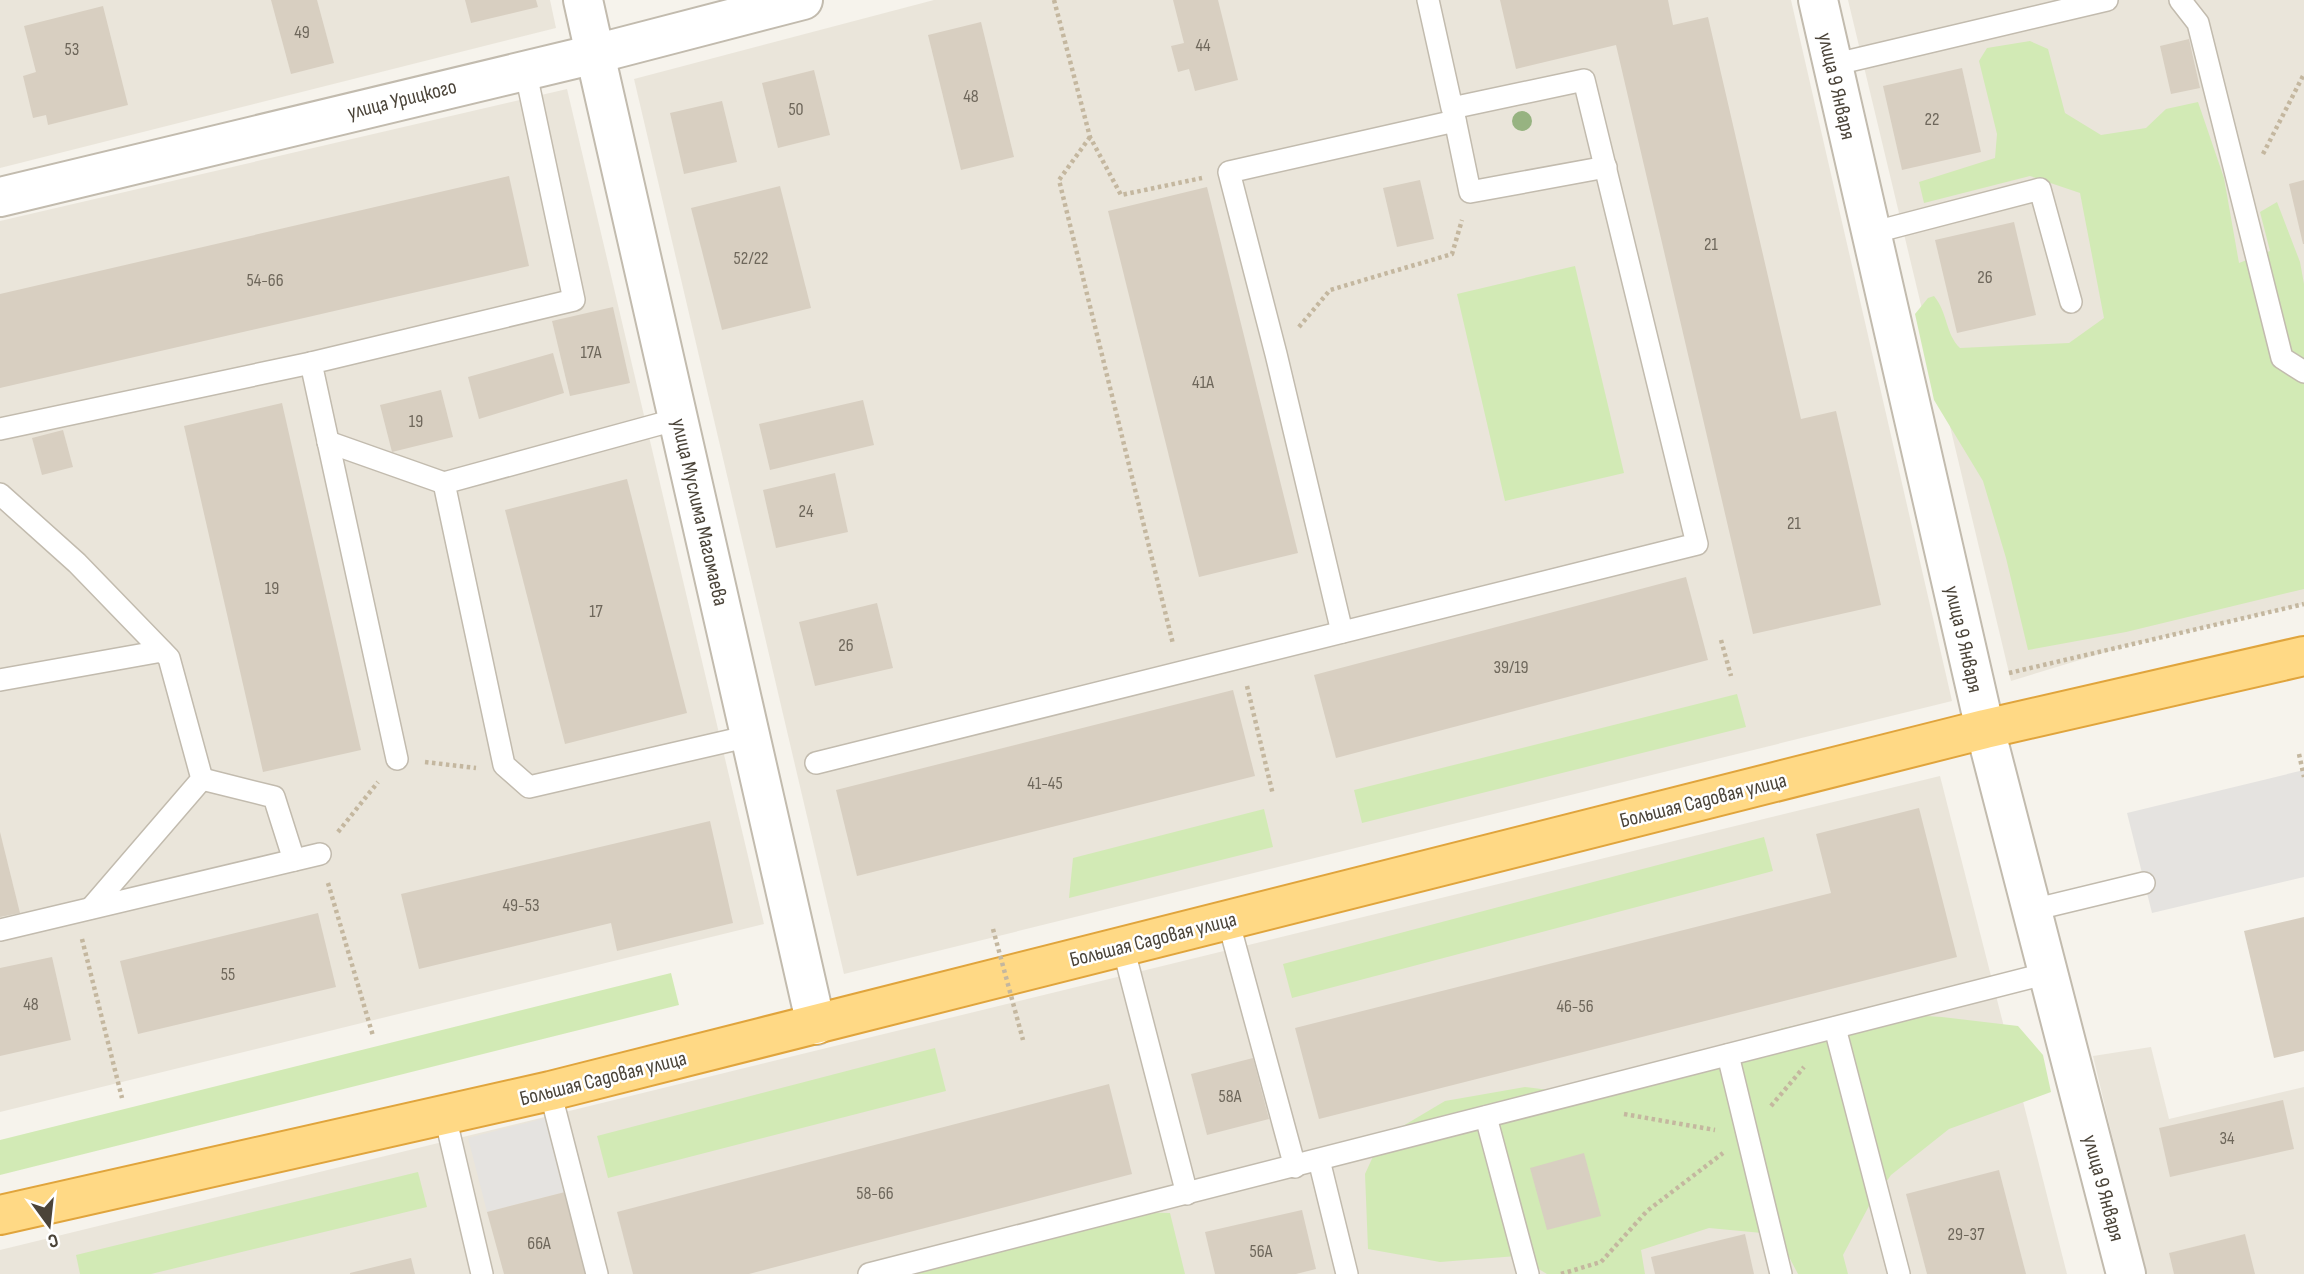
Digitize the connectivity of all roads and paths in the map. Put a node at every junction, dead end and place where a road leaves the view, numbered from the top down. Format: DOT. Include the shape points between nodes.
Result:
graph roads {
  1 [pos="583,0"];
  2 [pos="803,0"];
  3 [pos="1054,0"];
  4 [pos="1428,0"];
  5 [pos="1818,0"];
  6 [pos="2107,0"];
  7 [pos="2180,0"];
  8 [pos="595,54"];
  9 [pos="1832,65"];
  10 [pos="525,69"];
  11 [pos="2304,74"];
  12 [pos="1454,114"];
  13 [pos="1090,137"];
  14 [pos="1606,167"];
  15 [pos="1228,172"];
  16 [pos="1471,192"];
  17 [pos="2241,196"];
  18 [pos="0,197"];
  19 [pos="1871,233"];
  20 [pos="2071,302"];
  21 [pos="1276,355"];
  22 [pos="311,363"];
  23 [pos="2304,372"];
  24 [pos="678,419"];
  25 [pos="0,429"];
  26 [pos="328,442"];
  27 [pos="444,483"];
  28 [pos="0,494"];
  29 [pos="2304,604"];
  30 [pos="1342,632"];
  31 [pos="1721,640"];
  32 [pos="162,651"];
  33 [pos="2304,656"];
  34 [pos="1241,658"];
  35 [pos="1180,673"];
  36 [pos="1731,676"];
  37 [pos="0,680"];
  38 [pos="1974,681"];
  39 [pos="1985,729"];
  40 [pos="750,736"];
  41 [pos="2299,754"];
  42 [pos="397,759"];
  43 [pos="816,763"];
  44 [pos="504,765"];
  45 [pos="2304,777"];
  46 [pos="202,779"];
  47 [pos="1273,795"];
  48 [pos="320,854"];
  49 [pos="294,860"];
  50 [pos="2144,883"];
  51 [pos="83,910"];
  52 [pos="2032,910"];
  53 [pos="1228,920"];
  54 [pos="993,929"];
  55 [pos="0,930"];
  56 [pos="1123,947"];
  57 [pos="2048,973"];
  58 [pos="816,1025"];
  59 [pos="1835,1028"];
  60 [pos="373,1036"];
  61 [pos="1023,1040"];
  62 [pos="1728,1055"];
  63 [pos="550,1091"];
  64 [pos="122,1098"];
  65 [pos="1620,1114"];
  66 [pos="445,1116"];
  67 [pos="1486,1117"];
  68 [pos="1747,1135"];
  69 [pos="1319,1160"];
  70 [pos="1294,1167"];
  71 [pos="1187,1194"];
  72 [pos="0,1215"];
  73 [pos="482,1274"];
  74 [pos="597,1274"];
  75 [pos="869,1274"];
  76 [pos="1347,1274"];
  77 [pos="1528,1274"];
  78 [pos="1562,1274"];
  79 [pos="1781,1274"];
  80 [pos="1899,1274"];
  81 [pos="2126,1274"];
  1 -- 8 [label="street, улица Муслима Магомаева"];
  2 -- 8 [label="street, улица Урицкого"];
  3 -- 13 [label="path"];
  4 -- 12 [label="lane"];
  5 -- 9 [label="street, улица 9 Января"];
  6 -- 9 [label="lane"];
  7 -- 17 [label="lane" via="2198,23"];
  8 -- 10 [label="street, улица Урицкого"];
  8 -- 24 [label="street, улица Муслима Магомаева"];
  9 -- 19 [label="street, улица 9 Января"];
  10 -- 18 [label="street, улица Урицкого"];
  10 -- 22 [label="lane" via="574,300"];
  11 -- 17 [label="path"];
  12 -- 14 [label="lane" via="1584,80"];
  12 -- 15 [label="lane"];
  12 -- 16 [label="lane"];
  13 -- 15 [label="path" via="1121,195"];
  13 -- 35 [label="path" via="1059,180"];
  14 -- 16 [label="lane"];
  14 -- 30 [label="lane" via="1697,544"];
  15 -- 21 [label="lane"];
  16 -- 21 [label="path" via="1452,254 1330,290"];
  17 -- 23 [label="lane" via="2282,358"];
  19 -- 20 [label="lane" via="2040,189"];
  19 -- 38 [label="street, улица 9 Января"];
  21 -- 30 [label="lane"];
  22 -- 25 [label="lane"];
  22 -- 26 [label="lane"];
  24 -- 27 [label="lane"];
  24 -- 40 [label="street, улица Муслима Магомаева"];
  26 -- 27 [label="lane"];
  26 -- 42 [label="lane"];
  27 -- 44 [label="lane"];
  28 -- 32 [label="lane" via="77,563"];
  29 -- 38 [label="path"];
  30 -- 34 [label="lane"];
  31 -- 36 [label="path"];
  32 -- 37 [label="lane"];
  32 -- 46 [label="lane" via="169,658"];
  33 -- 39 [label="highway, Большая Садовая улица"];
  34 -- 35 [label="lane"];
  34 -- 47 [label="path"];
  35 -- 43 [label="lane"];
  38 -- 39 [label="street, улица 9 Января"];
  39 -- 52 [label="street, улица 9 Января"];
  39 -- 53 [label="highway, Большая Садовая улица"];
  40 -- 44 [label="lane" via="529,787"];
  40 -- 58 [label="street, улица Муслима Магомаева"];
  41 -- 45 [label="path"];
  42 -- 44 [label="path" via="489,769"];
  42 -- 48 [label="path"];
  46 -- 49 [label="lane" via="274,797"];
  46 -- 51 [label="lane"];
  48 -- 49 [label="lane"];
  48 -- 60 [label="path"];
  49 -- 51 [label="lane"];
  50 -- 52 [label="lane"];
  51 -- 55 [label="lane"];
  51 -- 64 [label="path"];
  52 -- 57 [label="street, улица 9 Января"];
  53 -- 56 [label="highway, Большая Садовая улица"];
  53 -- 70 [label="lane"];
  54 -- 61 [label="path, bridge"];
  56 -- 58 [label="highway, Большая Садовая улица"];
  56 -- 71 [label="lane"];
  57 -- 59 [label="lane"];
  57 -- 81 [label="street, улица 9 Января"];
  58 -- 63 [label="highway, Большая Садовая улица"];
  59 -- 62 [label="lane"];
  59 -- 68 [label="path"];
  59 -- 80 [label="lane"];
  62 -- 67 [label="lane"];
  62 -- 68 [label="lane"];
  63 -- 66 [label="highway, Большая Садовая улица"];
  63 -- 74 [label="lane"];
  65 -- 68 [label="path"];
  66 -- 72 [label="highway, Большая Садовая улица"];
  66 -- 73 [label="lane"];
  67 -- 69 [label="lane"];
  67 -- 77 [label="lane"];
  68 -- 78 [label="path" via="1647,1211 1601,1262"];
  68 -- 79 [label="lane"];
  69 -- 70 [label="lane"];
  69 -- 76 [label="lane"];
  70 -- 71 [label="lane"];
  71 -- 75 [label="lane"];
}
